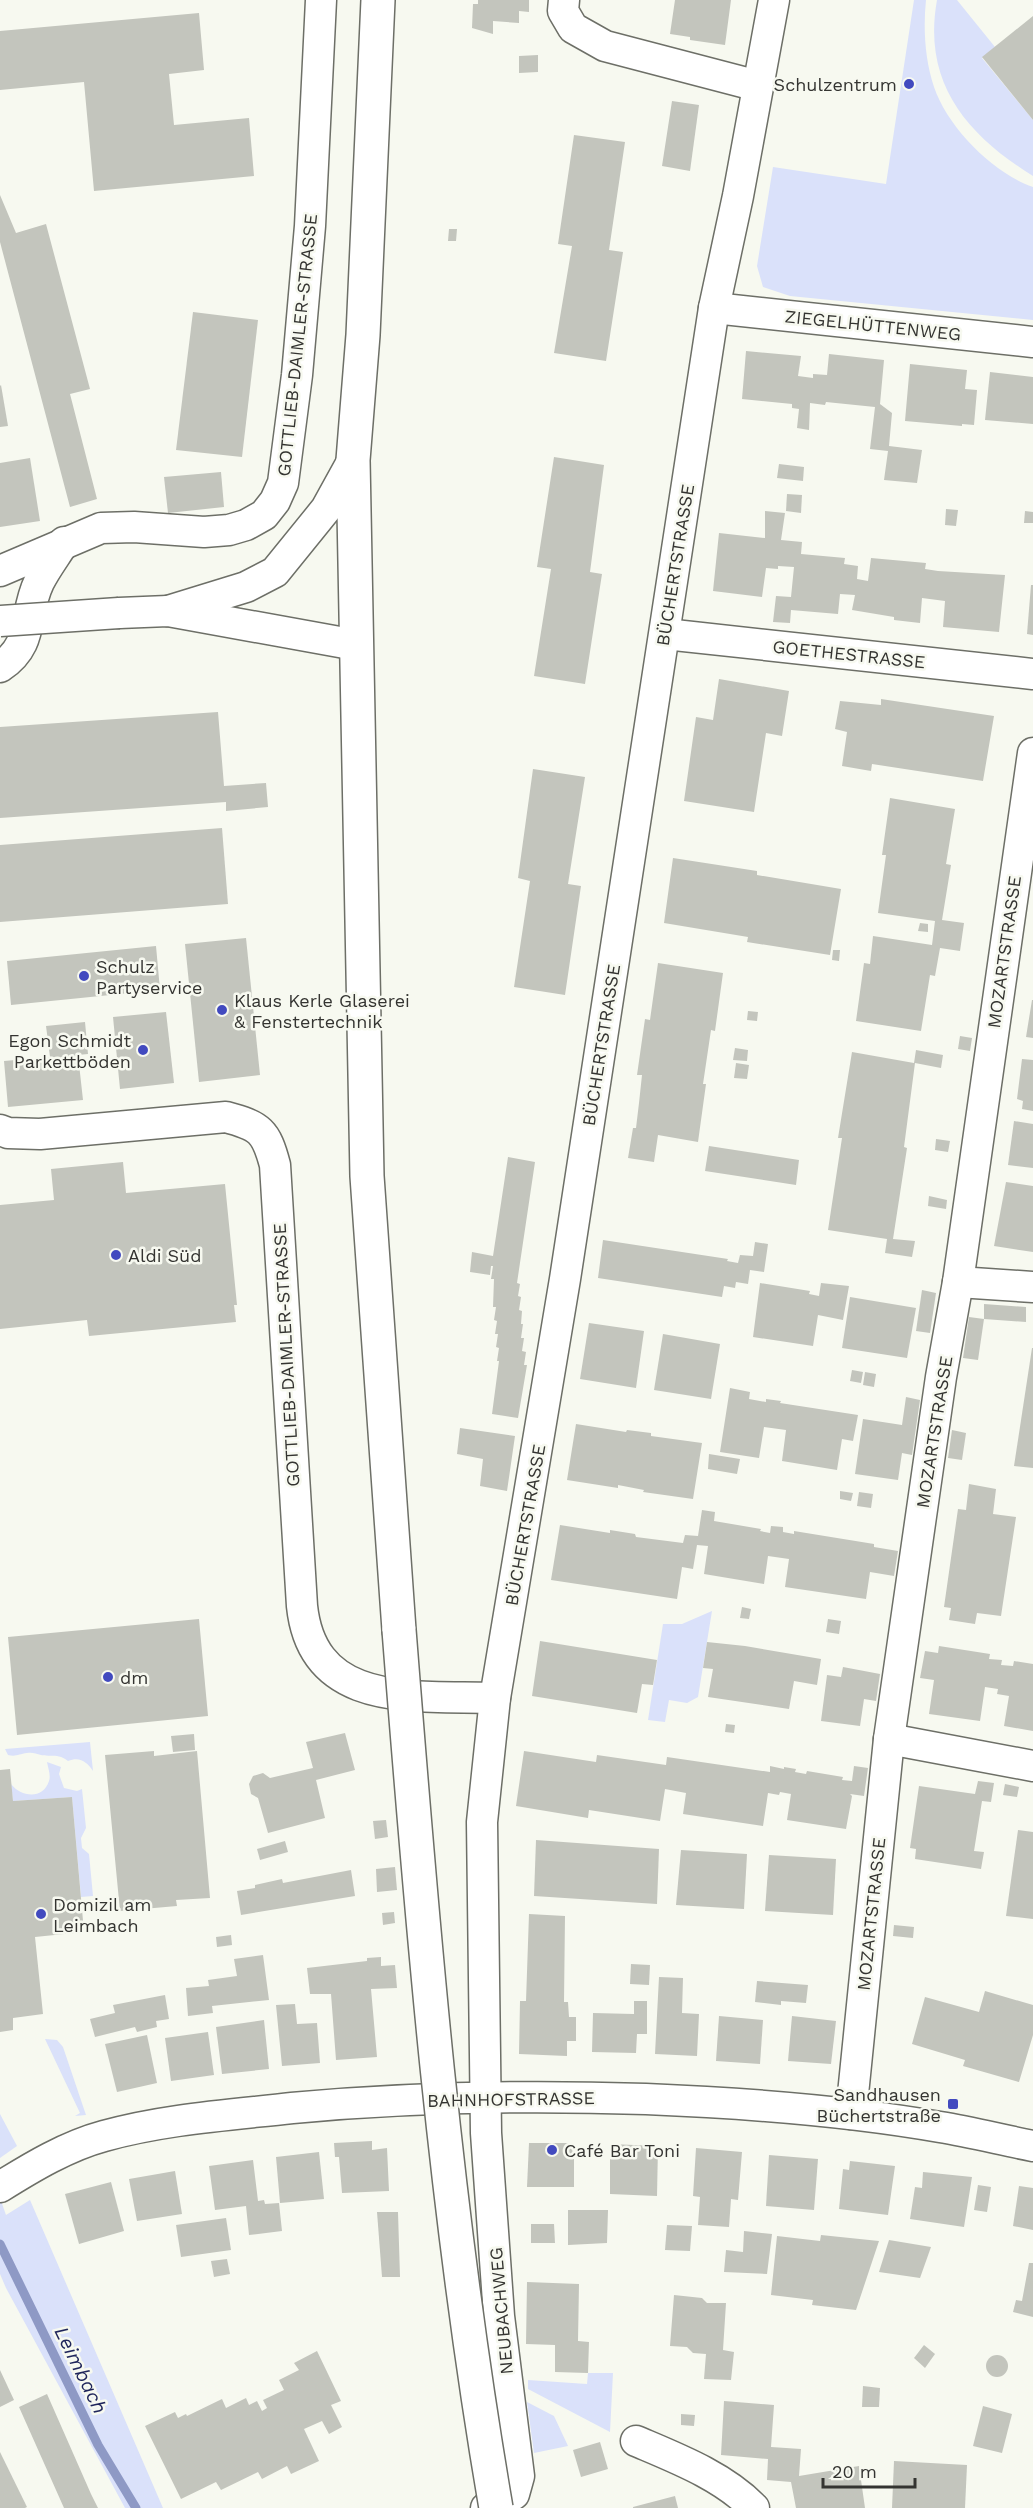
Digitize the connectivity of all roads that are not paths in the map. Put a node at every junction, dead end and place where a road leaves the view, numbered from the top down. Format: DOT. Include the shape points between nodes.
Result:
graph roads {
  1 [pos="321,0"];
  2 [pos="378,0"];
  3 [pos="564,0"];
  4 [pos="774,0"];
  5 [pos="758,87"];
  6 [pos="714,308"];
  7 [pos="1033,342"];
  8 [pos="353,460"];
  9 [pos="64,542"];
  10 [pos="0,571"];
  11 [pos="168,611"];
  12 [pos="0,621"];
  13 [pos="665,634"];
  14 [pos="356,645"];
  15 [pos="0,667"];
  16 [pos="1033,674"];
  17 [pos="1033,753"];
  18 [pos="0,1130"];
  19 [pos="958,1282"];
  20 [pos="1033,1287"];
  21 [pos="495,1698"];
  22 [pos="889,1739"];
  23 [pos="1033,1766"];
  24 [pos="486,2096"];
  25 [pos="851,2114"];
  26 [pos="1033,2146"];
  27 [pos="3,2185"];
  28 [pos="636,2441"];
  29 [pos="486,2508"];
  30 [pos="496,2508"];
  31 [pos="754,2508"];
  1 -- 9 [label="street, GOTTLIEB-DAIMLER-STRASSE" via="310,226 297,375 283,483 275,501 264,515 229,530 119,526 101,528"];
  2 -- 8 [label="main road" via="366,288"];
  3 -- 5 [label="street" via="563,12 573,28 605,46"];
  4 -- 5 [label="street, BÜCHERTSTRASSE"];
  5 -- 6 [label="street, BÜCHERTSTRASSE"];
  6 -- 7 [label="street, ZIEGELHÜTTENWEG"];
  6 -- 13 [label="street, BÜCHERTSTRASSE"];
  8 -- 11 [label="street" via="326,509 275,572 246,587"];
  8 -- 14 [label="main road"];
  9 -- 10 [label="street, GOTTLIEB-DAIMLER-STRASSE"];
  9 -- 15 [label="street" via="39,581 30,607 27,634 12,659"];
  11 -- 12 [label="street, bridge"];
  11 -- 14 [label="street"];
  13 -- 16 [label="street, GOETHESTRASSE"];
  13 -- 21 [label="street, BÜCHERTSTRASSE" via="558,1323"];
  14 -- 30 [label="main road, bridge" via="367,1176 399,1630 421,1902 456,2229 477,2401"];
  17 -- 19 [label="street, MOZARTSTRASSE"];
  18 -- 21 [label="street, GOTTLIEB-DAIMLER-STRASSE" via="8,1134 40,1134 226,1117 253,1124 269,1143 274,1166 302,1606 312,1644 331,1670 366,1689"];
  19 -- 20 [label="street"];
  19 -- 22 [label="street, MOZARTSTRASSE"];
  21 -- 24 [label="street, BÜCHERTSTRASSE" via="481,1846"];
  22 -- 23 [label="street"];
  22 -- 25 [label="street, MOZARTSTRASSE"];
  24 -- 25 [label="street, BAHNHOFSTRASSE" via="724,2103"];
  24 -- 27 [label="street, BAHNHOFSTRASSE" via="337,2104 161,2125 103,2136 59,2153"];
  24 -- 29 [label="street, NEUBACHWEG" via="500,2316 519,2476 514,2494"];
  25 -- 26 [label="street, BAHNHOFSTRASSE"];
  28 -- 31 [label="street" via="696,2468"];
}
